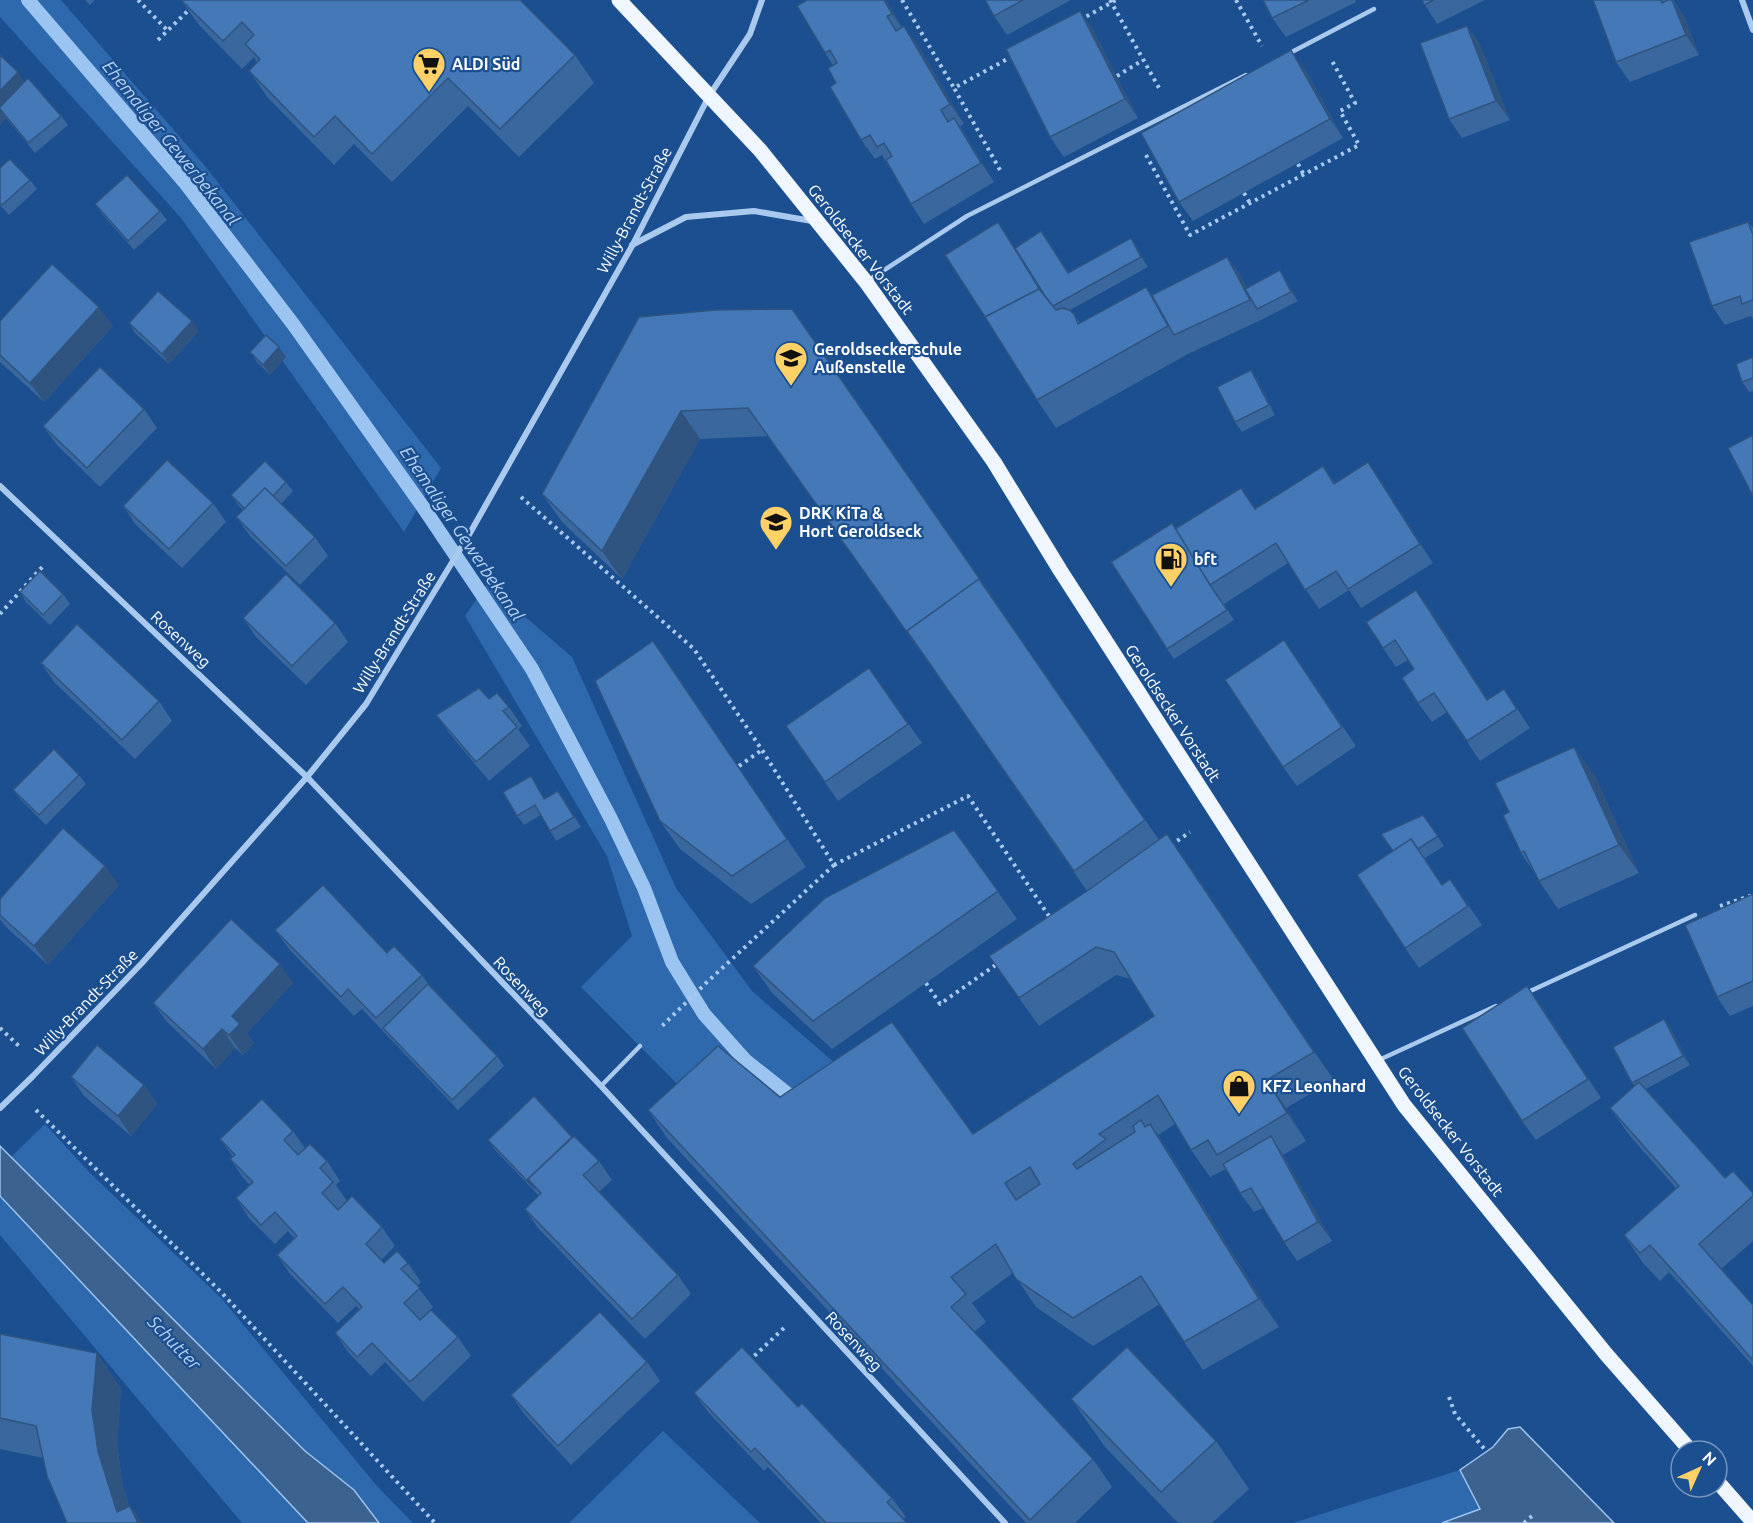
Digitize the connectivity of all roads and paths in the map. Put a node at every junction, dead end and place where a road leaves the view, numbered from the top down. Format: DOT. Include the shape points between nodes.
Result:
graph roads {
  1 [pos="138,0"];
  2 [pos="199,0"];
  3 [pos="618,0"];
  4 [pos="762,0"];
  5 [pos="902,0"];
  6 [pos="1116,0"];
  7 [pos="1236,0"];
  8 [pos="1742,0"];
  9 [pos="1110,1"];
  10 [pos="1374,9"];
  11 [pos="1080,20"];
  12 [pos="1753,30"];
  13 [pos="168,31"];
  14 [pos="1319,37"];
  15 [pos="158,40"];
  16 [pos="1017,54"];
  17 [pos="1143,60"];
  18 [pos="1271,62"];
  19 [pos="1252,72"];
  20 [pos="1117,76"];
  21 [pos="954,88"];
  22 [pos="709,96"];
  23 [pos="1173,113"];
  24 [pos="1135,133"];
  25 [pos="1298,164"];
  26 [pos="1304,175"];
  27 [pos="1244,193"];
  28 [pos="1013,194"];
  29 [pos="1251,203"];
  30 [pos="817,222"];
  31 [pos="632,246"];
  32 [pos="866,282"];
  33 [pos="500,479"];
  34 [pos="0,486"];
  35 [pos="62,546"];
  36 [pos="0,614"];
  37 [pos="762,750"];
  38 [pos="739,766"];
  39 [pos="307,777"];
  40 [pos="834,866"];
  41 [pos="1753,895"];
  42 [pos="1695,915"];
  43 [pos="1054,924"];
  44 [pos="997,964"];
  45 [pos="926,983"];
  46 [pos="1525,993"];
  47 [pos="1504,1003"];
  48 [pos="678,1011"];
  49 [pos="640,1046"];
  50 [pos="1376,1062"];
  51 [pos="601,1086"];
  52 [pos="0,1108"];
  53 [pos="47,1120"];
  54 [pos="805,1308"];
  55 [pos="746,1364"];
  56 [pos="1449,1397"];
  57 [pos="1680,1439"];
  58 [pos="1487,1452"];
  59 [pos="1729,1495"];
  60 [pos="1532,1516"];
  61 [pos="1753,1522"];
  62 [pos="435,1523"];
  63 [pos="1005,1523"];
  64 [pos="1524,1523"];
  1 -- 13 [label="path"];
  2 -- 13 [label="path"];
  3 -- 22 [label="main road, Geroldsecker Vorstadt"];
  4 -- 22 [label="street, Willy-Brandt-Straße" via="750,34"];
  5 -- 21 [label="path"];
  6 -- 9 [label="path"];
  7 -- 18 [label="path"];
  8 -- 12 [label="street"];
  9 -- 11 [label="path"];
  9 -- 17 [label="path"];
  10 -- 14 [label="lane"];
  13 -- 15 [label="path"];
  14 -- 18 [label="lane"];
  14 -- 26 [label="path" via="1355,103 1340,111 1359,145"];
  16 -- 21 [label="path"];
  17 -- 20 [label="path"];
  17 -- 23 [label="path"];
  19 -- 23 [label="lane"];
  21 -- 28 [label="path"];
  22 -- 30 [label="main road, Geroldsecker Vorstadt" via="760,150"];
  22 -- 31 [label="street, Willy-Brandt-Straße"];
  23 -- 24 [label="lane"];
  24 -- 28 [label="lane"];
  24 -- 29 [label="path" via="1190,235"];
  25 -- 26 [label="path"];
  26 -- 29 [label="path"];
  27 -- 29 [label="path"];
  28 -- 32 [label="lane" via="967,216"];
  30 -- 31 [label="street" via="754,211 686,217"];
  30 -- 32 [label="main road, Geroldsecker Vorstadt"];
  31 -- 33 [label="street, Willy-Brandt-Straße"];
  32 -- 50 [label="main road, Geroldsecker Vorstadt" via="994,462"];
  33 -- 37 [label="path" via="694,649"];
  33 -- 39 [label="street, Willy-Brandt-Straße" via="366,704"];
  34 -- 35 [label="street, Rosenweg"];
  35 -- 36 [label="path"];
  35 -- 39 [label="street, Rosenweg"];
  37 -- 38 [label="path"];
  37 -- 40 [label="path"];
  39 -- 51 [label="street, Rosenweg"];
  39 -- 52 [label="street, Willy-Brandt-Straße, bridge" via="142,963"];
  40 -- 43 [label="path" via="968,796"];
  40 -- 48 [label="path"];
  41 -- 42 [label="path"];
  42 -- 46 [label="lane"];
  44 -- 45 [label="path" via="940,1004"];
  47 -- 50 [label="lane"];
  49 -- 51 [label="lane"];
  50 -- 57 [label="main road, Geroldsecker Vorstadt" via="1412,1114 1606,1354"];
  51 -- 54 [label="street, Rosenweg"];
  53 -- 62 [label="path" via="220,1291"];
  54 -- 55 [label="path"];
  54 -- 63 [label="street, Rosenweg"];
  56 -- 58 [label="path" via="1455,1414"];
  59 -- 61 [label="main road"];
  60 -- 64 [label="path"];
}
